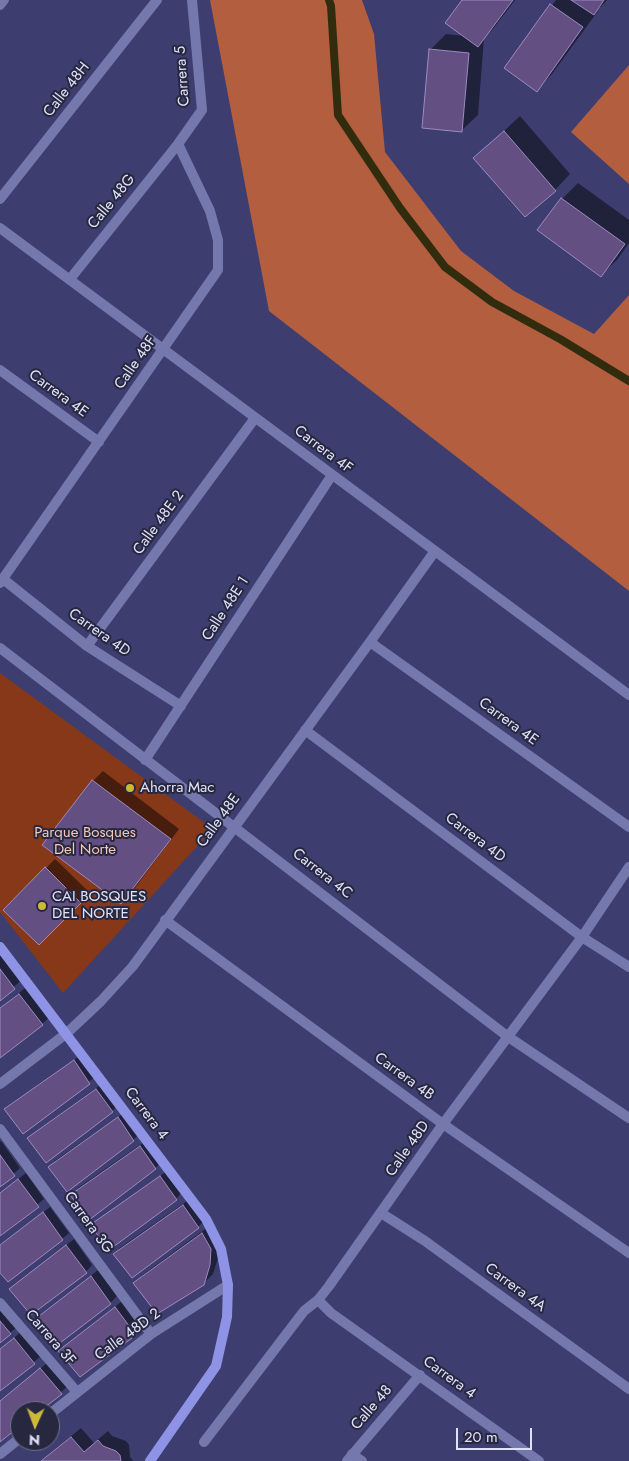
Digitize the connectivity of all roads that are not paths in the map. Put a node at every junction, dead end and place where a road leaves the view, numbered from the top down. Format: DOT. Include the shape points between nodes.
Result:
graph roads {
  1 [pos="4,0"];
  2 [pos="157,0"];
  3 [pos="192,0"];
  4 [pos="0,5"];
  5 [pos="178,144"];
  6 [pos="0,199"];
  7 [pos="0,228"];
  8 [pos="70,279"];
  9 [pos="164,349"];
  10 [pos="0,370"];
  11 [pos="255,418"];
  12 [pos="99,442"];
  13 [pos="332,475"];
  14 [pos="435,550"];
  15 [pos="1,581"];
  16 [pos="370,642"];
  17 [pos="87,646"];
  18 [pos="0,648"];
  19 [pos="629,695"];
  20 [pos="181,706"];
  21 [pos="305,730"];
  22 [pos="145,760"];
  23 [pos="235,826"];
  24 [pos="629,827"];
  25 [pos="629,867"];
  26 [pos="165,920"];
  27 [pos="582,937"];
  28 [pos="0,947"];
  29 [pos="629,967"];
  30 [pos="67,1033"];
  31 [pos="507,1036"];
  32 [pos="0,1084"];
  33 [pos="629,1118"];
  34 [pos="443,1124"];
  35 [pos="0,1129"];
  36 [pos="382,1213"];
  37 [pos="629,1253"];
  38 [pos="228,1285"];
  39 [pos="318,1300"];
  40 [pos="0,1303"];
  41 [pos="151,1334"];
  42 [pos="420,1375"];
  43 [pos="629,1389"];
  44 [pos="76,1392"];
  45 [pos="60,1406"];
  46 [pos="204,1442"];
  47 [pos="10,1446"];
  48 [pos="0,1454"];
  49 [pos="350,1457"];
  50 [pos="150,1461"];
  51 [pos="362,1461"];
  52 [pos="539,1461"];
  1 -- 4 [label="street"];
  2 -- 6 [label="street, Calle 48H"];
  3 -- 5 [label="street, Carrera 5" via="202,110"];
  5 -- 8 [label="street, Calle 48G"];
  5 -- 9 [label="street, Calle 48F" via="210,211 218,240 218,270"];
  7 -- 8 [label="street, Carrera 4F"];
  8 -- 9 [label="street, Carrera 4F"];
  9 -- 11 [label="street, Carrera 4F"];
  9 -- 12 [label="street, Calle 48F"];
  10 -- 12 [label="street, Carrera 4E"];
  11 -- 13 [label="street, Carrera 4F"];
  11 -- 17 [label="street, Calle 48E 2"];
  12 -- 15 [label="street, Calle 48F"];
  13 -- 14 [label="street, Carrera 4F"];
  13 -- 20 [label="street, Calle 48E 1"];
  14 -- 16 [label="street, Calle 48E"];
  14 -- 19 [label="street, Carrera 4F"];
  15 -- 17 [label="street, Carrera 4D"];
  16 -- 21 [label="street, Calle 48E"];
  16 -- 24 [label="street, Carrera 4E"];
  17 -- 20 [label="street, Carrera 4D"];
  18 -- 22 [label="street, Carrera 4C"];
  20 -- 22 [label="street, Calle 48E 1"];
  21 -- 23 [label="street, Calle 48E"];
  21 -- 27 [label="street, Carrera 4D"];
  22 -- 23 [label="street, Carrera 4C"];
  23 -- 26 [label="street, Calle 48E"];
  23 -- 31 [label="street, Carrera 4C"];
  25 -- 27 [label="street, Calle 48D"];
  26 -- 30 [label="street, Calle 48E" via="133,966"];
  26 -- 34 [label="street, Carrera 4B"];
  27 -- 29 [label="street, Carrera 4D"];
  27 -- 31 [label="street, Calle 48D"];
  28 -- 30 [label="main road, Carrera 4"];
  30 -- 32 [label="street, Calle 48E"];
  30 -- 38 [label="main road, Carrera 4" via="206,1219 221,1248"];
  31 -- 33 [label="street, Carrera 4C"];
  31 -- 34 [label="street, Calle 48D"];
  34 -- 36 [label="street, Calle 48D"];
  34 -- 37 [label="street, Carrera 4B"];
  35 -- 41 [label="street, Carrera 3G"];
  36 -- 39 [label="street, Calle 48D"];
  36 -- 43 [label="street, Carrera 4A"];
  38 -- 41 [label="street, Calle 48D 2"];
  38 -- 50 [label="main road, Carrera 4" via="227,1318 216,1366"];
  39 -- 42 [label="street, Carrera 4" via="331,1313"];
  39 -- 46 [label="street, Calle 48D" via="304,1311"];
  40 -- 44 [label="street, Carrera 3F"];
  41 -- 44 [label="street, Calle 48D 2"];
  42 -- 49 [label="street, Calle 48"];
  42 -- 52 [label="street, Carrera 4"];
  44 -- 45 [label="street, Calle 48D 2"];
  47 -- 48 [label="street"];
  49 -- 51 [label="street"];
}
